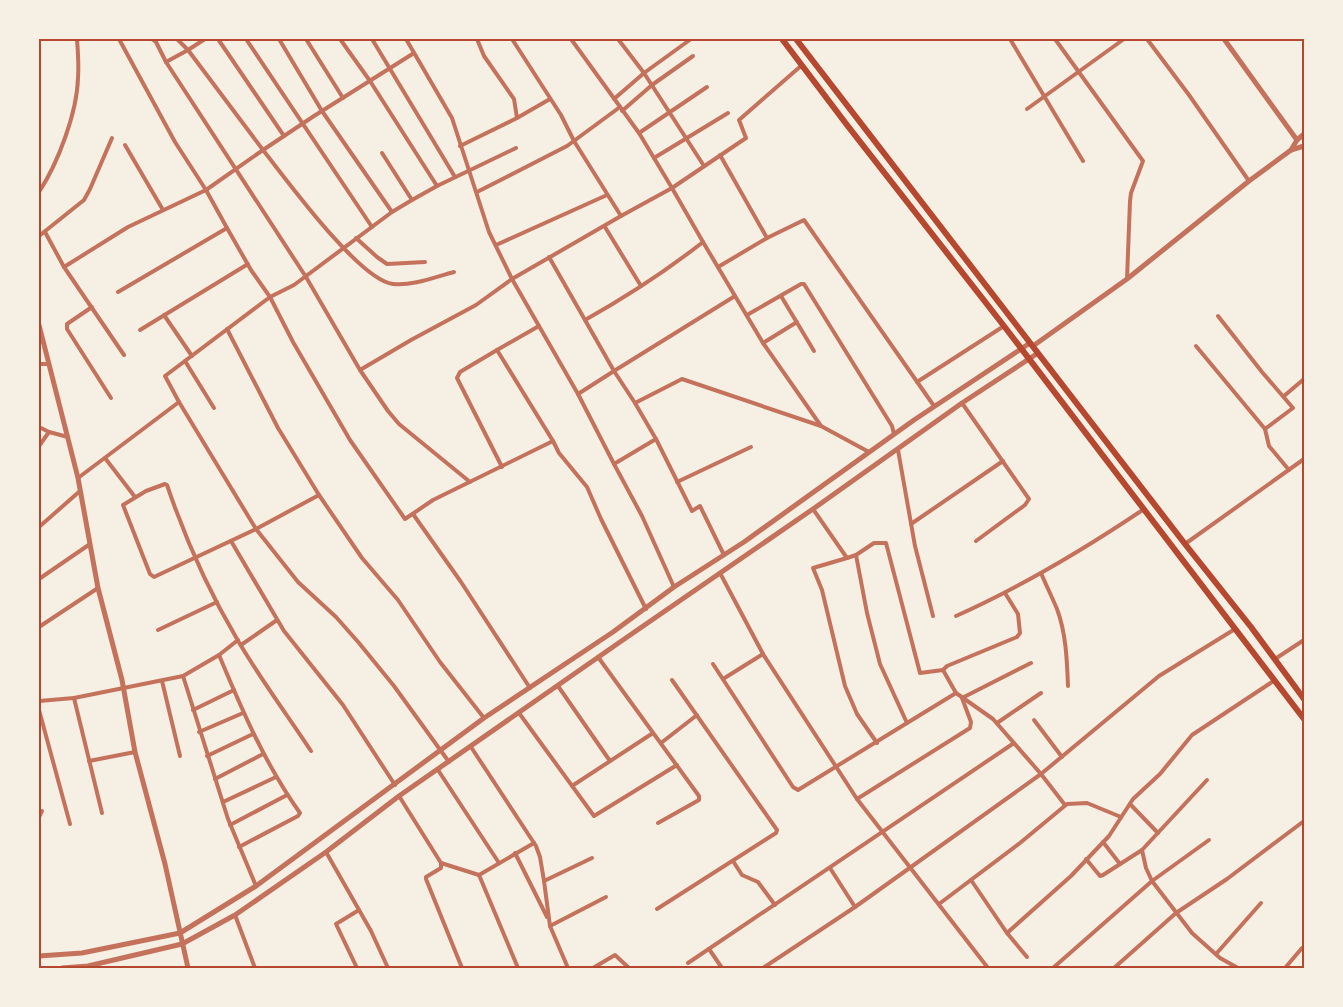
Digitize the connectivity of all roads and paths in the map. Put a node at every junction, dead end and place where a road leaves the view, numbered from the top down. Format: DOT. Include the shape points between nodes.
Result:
graph roads {
  1 [pos="77,39"];
  2 [pos="119,39"];
  3 [pos="152,39"];
  4 [pos="177,39"];
  5 [pos="205,39"];
  6 [pos="218,39"];
  7 [pos="246,39"];
  8 [pos="279,39"];
  9 [pos="306,39"];
  10 [pos="340,39"];
  11 [pos="372,39"];
  12 [pos="406,39"];
  13 [pos="477,39"];
  14 [pos="512,39"];
  15 [pos="571,39"];
  16 [pos="618,39"];
  17 [pos="691,39"];
  18 [pos="782,39"];
  19 [pos="796,39"];
  20 [pos="1010,39"];
  21 [pos="1055,39"];
  22 [pos="1124,39"];
  23 [pos="1147,39"];
  24 [pos="1224,39"];
  25 [pos="188,50"];
  26 [pos="414,53"];
  27 [pos="693,56"];
  28 [pos="166,62"];
  29 [pos="802,65"];
  30 [pos="390,68"];
  31 [pos="1080,72"];
  32 [pos="644,73"];
  33 [pos="370,81"];
  34 [pos="652,85"];
  35 [pos="707,87"];
  36 [pos="1044,97"];
  37 [pos="343,98"];
  38 [pos="550,99"];
  39 [pos="614,99"];
  40 [pos="621,109"];
  41 [pos="1027,109"];
  42 [pos="322,111"];
  43 [pos="670,112"];
  44 [pos="728,113"];
  45 [pos="518,118"];
  46 [pos="857,118"];
  47 [pos="302,124"];
  48 [pos="847,125"];
  49 [pos="638,133"];
  50 [pos="1304,134"];
  51 [pos="284,136"];
  52 [pos="112,138"];
  53 [pos="687,139"];
  54 [pos="1297,140"];
  55 [pos="574,141"];
  56 [pos="125,145"];
  57 [pos="460,146"];
  58 [pos="1303,146"];
  59 [pos="516,148"];
  60 [pos="263,150"];
  61 [pos="1291,150"];
  62 [pos="382,153"];
  63 [pos="720,155"];
  64 [pos="654,158"];
  65 [pos="1083,161"];
  66 [pos="704,166"];
  67 [pos="236,170"];
  68 [pos="470,170"];
  69 [pos="455,177"];
  70 [pos="1249,181"];
  71 [pos="437,186"];
  72 [pos="672,188"];
  73 [pos="206,190"];
  74 [pos="39,192"];
  75 [pos="477,192"];
  76 [pos="607,194"];
  77 [pos="412,200"];
  78 [pos="163,210"];
  79 [pos="392,212"];
  80 [pos="621,216"];
  81 [pos="372,227"];
  82 [pos="605,227"];
  83 [pos="227,228"];
  84 [pos="45,232"];
  85 [pos="39,236"];
  86 [pos="356,238"];
  87 [pos="767,238"];
  88 [pos="703,242"];
  89 [pos="496,246"];
  90 [pos="342,248"];
  91 [pos="549,257"];
  92 [pos="425,262"];
  93 [pos="248,264"];
  94 [pos="64,267"];
  95 [pos="718,267"];
  96 [pos="454,272"];
  97 [pos="306,277"];
  98 [pos="512,279"];
  99 [pos="1127,280"];
  100 [pos="641,286"];
  101 [pos="118,292"];
  102 [pos="735,296"];
  103 [pos="781,296"];
  104 [pos="270,297"];
  105 [pos="92,307"];
  106 [pos="164,315"];
  107 [pos="747,315"];
  108 [pos="1218,316"];
  109 [pos="585,320"];
  110 [pos="797,322"];
  111 [pos="39,325"];
  112 [pos="539,326"];
  113 [pos="1004,326"];
  114 [pos="140,330"];
  115 [pos="227,330"];
  116 [pos="763,342"];
  117 [pos="1031,345"];
  118 [pos="1196,346"];
  119 [pos="1021,349"];
  120 [pos="498,350"];
  121 [pos="814,351"];
  122 [pos="1038,352"];
  123 [pos="124,355"];
  124 [pos="192,356"];
  125 [pos="1029,359"];
  126 [pos="185,361"];
  127 [pos="39,364"];
  128 [pos="49,364"];
  129 [pos="360,370"];
  130 [pos="614,371"];
  131 [pos="1304,379"];
  132 [pos="917,382"];
  133 [pos="578,394"];
  134 [pos="1284,396"];
  135 [pos="111,398"];
  136 [pos="179,402"];
  137 [pos="635,403"];
  138 [pos="962,403"];
  139 [pos="934,406"];
  140 [pos="214,408"];
  141 [pos="821,426"];
  142 [pos="39,427"];
  143 [pos="1265,430"];
  144 [pos="49,432"];
  145 [pos="894,434"];
  146 [pos="68,437"];
  147 [pos="656,440"];
  148 [pos="553,441"];
  149 [pos="39,446"];
  150 [pos="751,447"];
  151 [pos="898,450"];
  152 [pos="869,452"];
  153 [pos="105,458"];
  154 [pos="1304,459"];
  155 [pos="1003,461"];
  156 [pos="614,464"];
  157 [pos="502,467"];
  158 [pos="1288,470"];
  159 [pos="78,478"];
  160 [pos="470,482"];
  161 [pos="677,482"];
  162 [pos="80,491"];
  163 [pos="319,495"];
  164 [pos="135,497"];
  165 [pos="813,509"];
  166 [pos="1144,509"];
  167 [pos="413,514"];
  168 [pos="910,524"];
  169 [pos="39,527"];
  170 [pos="256,529"];
  171 [pos="231,541"];
  172 [pos="976,542"];
  173 [pos="90,544"];
  174 [pos="1185,544"];
  175 [pos="724,555"];
  176 [pos="856,555"];
  177 [pos="847,558"];
  178 [pos="195,559"];
  179 [pos="720,573"];
  180 [pos="1041,573"];
  181 [pos="39,579"];
  182 [pos="674,587"];
  183 [pos="98,588"];
  184 [pos="1005,593"];
  185 [pos="217,602"];
  186 [pos="646,609"];
  187 [pos="933,616"];
  188 [pos="956,616"];
  189 [pos="277,620"];
  190 [pos="39,627"];
  191 [pos="1235,628"];
  192 [pos="158,630"];
  193 [pos="238,640"];
  194 [pos="1304,640"];
  195 [pos="241,645"];
  196 [pos="763,654"];
  197 [pos="219,655"];
  198 [pos="598,657"];
  199 [pos="1274,660"];
  200 [pos="1031,663"];
  201 [pos="713,664"];
  202 [pos="943,670"];
  203 [pos="182,676"];
  204 [pos="723,679"];
  205 [pos="672,680"];
  206 [pos="1274,680"];
  207 [pos="162,681"];
  208 [pos="558,686"];
  209 [pos="1068,686"];
  210 [pos="530,688"];
  211 [pos="124,689"];
  212 [pos="234,690"];
  213 [pos="956,693"];
  214 [pos="1041,693"];
  215 [pos="74,698"];
  216 [pos="962,698"];
  217 [pos="1304,699"];
  218 [pos="39,701"];
  219 [pos="39,710"];
  220 [pos="193,710"];
  221 [pos="243,713"];
  222 [pos="519,713"];
  223 [pos="697,715"];
  224 [pos="484,718"];
  225 [pos="1304,718"];
  226 [pos="1034,720"];
  227 [pos="908,723"];
  228 [pos="996,723"];
  229 [pos="200,732"];
  230 [pos="653,733"];
  231 [pos="253,734"];
  232 [pos="1014,742"];
  233 [pos="661,743"];
  234 [pos="877,743"];
  235 [pos="471,746"];
  236 [pos="311,751"];
  237 [pos="135,752"];
  238 [pos="440,752"];
  239 [pos="263,754"];
  240 [pos="180,756"];
  241 [pos="207,756"];
  242 [pos="1062,757"];
  243 [pos="89,761"];
  244 [pos="610,761"];
  245 [pos="449,762"];
  246 [pos="677,765"];
  247 [pos="836,768"];
  248 [pos="438,770"];
  249 [pos="1041,774"];
  250 [pos="276,777"];
  251 [pos="215,780"];
  252 [pos="1207,780"];
  253 [pos="395,785"];
  254 [pos="572,786"];
  255 [pos="287,795"];
  256 [pos="399,796"];
  257 [pos="857,799"];
  258 [pos="222,802"];
  259 [pos="1130,804"];
  260 [pos="1065,805"];
  261 [pos="42,812"];
  262 [pos="102,813"];
  263 [pos="1121,817"];
  264 [pos="39,818"];
  265 [pos="1304,820"];
  266 [pos="658,823"];
  267 [pos="70,824"];
  268 [pos="230,825"];
  269 [pos="883,832"];
  270 [pos="1158,833"];
  271 [pos="1209,840"];
  272 [pos="1103,842"];
  273 [pos="534,843"];
  274 [pos="239,847"];
  275 [pos="1142,850"];
  276 [pos="326,852"];
  277 [pos="515,854"];
  278 [pos="592,858"];
  279 [pos="1086,859"];
  280 [pos="732,861"];
  281 [pos="441,863"];
  282 [pos="499,863"];
  283 [pos="1120,864"];
  284 [pos="910,867"];
  285 [pos="830,868"];
  286 [pos="479,876"];
  287 [pos="971,880"];
  288 [pos="544,881"];
  289 [pos="1152,881"];
  290 [pos="256,886"];
  291 [pos="606,898"];
  292 [pos="1261,903"];
  293 [pos="940,904"];
  294 [pos="775,905"];
  295 [pos="854,907"];
  296 [pos="657,909"];
  297 [pos="359,910"];
  298 [pos="1176,913"];
  299 [pos="235,915"];
  300 [pos="548,919"];
  301 [pos="550,926"];
  302 [pos="1007,933"];
  303 [pos="180,934"];
  304 [pos="182,944"];
  305 [pos="1302,948"];
  306 [pos="709,949"];
  307 [pos="1216,954"];
  308 [pos="39,956"];
  309 [pos="1027,958"];
  310 [pos="688,963"];
  311 [pos="62,968"];
  312 [pos="188,968"];
  313 [pos="255,968"];
  314 [pos="357,968"];
  315 [pos="388,968"];
  316 [pos="462,968"];
  317 [pos="518,968"];
  318 [pos="568,968"];
  319 [pos="593,968"];
  320 [pos="629,968"];
  321 [pos="722,968"];
  322 [pos="763,968"];
  323 [pos="988,968"];
  324 [pos="1053,968"];
  325 [pos="1114,968"];
  326 [pos="1236,968"];
  327 [pos="1285,968"];
  1 -- 74 [label="street" via="78,78 72,114 54,165"];
  2 -- 73 [label="street" via="175,142"];
  3 -- 28 [label="street"];
  4 -- 25 [label="street"];
  5 -- 25 [label="street"];
  6 -- 51 [label="street"];
  7 -- 47 [label="street"];
  8 -- 42 [label="street"];
  9 -- 37 [label="street"];
  10 -- 33 [label="street"];
  11 -- 30 [label="street"];
  12 -- 26 [label="street"];
  13 -- 45 [label="street" via="484,56 514,99"];
  14 -- 38 [label="street"];
  15 -- 39 [label="street"];
  16 -- 32 [label="street"];
  17 -- 32 [label="street"];
  18 -- 29 [label="highway"];
  19 -- 46 [label="highway"];
  20 -- 36 [label="street"];
  21 -- 31 [label="street"];
  22 -- 31 [label="street"];
  23 -- 70 [label="street"];
  24 -- 54 [label="street"];
  25 -- 28 [label="street"];
  25 -- 60 [label="street"];
  26 -- 30 [label="street"];
  26 -- 57 [label="street" via="452,118"];
  27 -- 34 [label="street"];
  28 -- 67 [label="street"];
  29 -- 48 [label="highway"];
  29 -- 63 [label="street" via="739,120 746,138"];
  30 -- 33 [label="street"];
  30 -- 69 [label="street"];
  31 -- 36 [label="street"];
  31 -- 99 [label="street" via="1144,161 1131,193"];
  32 -- 34 [label="street"];
  32 -- 39 [label="street"];
  33 -- 37 [label="street"];
  33 -- 71 [label="street"];
  34 -- 40 [label="street"];
  34 -- 43 [label="street"];
  35 -- 43 [label="street"];
  36 -- 41 [label="street"];
  36 -- 65 [label="street"];
  37 -- 42 [label="street"];
  38 -- 45 [label="street"];
  38 -- 55 [label="street"];
  39 -- 40 [label="street"];
  40 -- 49 [label="street"];
  40 -- 55 [label="street"];
  42 -- 47 [label="street"];
  42 -- 79 [label="street"];
  43 -- 49 [label="street"];
  43 -- 53 [label="street"];
  44 -- 53 [label="street"];
  45 -- 57 [label="street"];
  46 -- 48 [label="highway"];
  46 -- 117 [label="highway"];
  47 -- 51 [label="street"];
  47 -- 81 [label="street"];
  48 -- 113 [label="highway"];
  49 -- 64 [label="street"];
  50 -- 54 [label="street"];
  51 -- 60 [label="street"];
  52 -- 84 [label="street" via="84,200"];
  53 -- 64 [label="street"];
  53 -- 66 [label="street"];
  54 -- 58 [label="street"];
  54 -- 61 [label="street"];
  55 -- 75 [label="street"];
  55 -- 76 [label="street"];
  56 -- 78 [label="street"];
  57 -- 68 [label="street"];
  58 -- 61 [label="street"];
  59 -- 68 [label="street"];
  60 -- 67 [label="street"];
  60 -- 90 [label="street"];
  61 -- 70 [label="street"];
  62 -- 77 [label="street"];
  63 -- 66 [label="street"];
  63 -- 87 [label="street"];
  64 -- 72 [label="street"];
  66 -- 72 [label="street"];
  67 -- 73 [label="street"];
  67 -- 97 [label="street"];
  68 -- 69 [label="street"];
  68 -- 75 [label="street"];
  69 -- 71 [label="street"];
  70 -- 99 [label="street"];
  71 -- 77 [label="street"];
  72 -- 80 [label="street"];
  72 -- 88 [label="street"];
  73 -- 78 [label="street"];
  73 -- 83 [label="street"];
  75 -- 89 [label="street"];
  76 -- 80 [label="street"];
  76 -- 89 [label="street"];
  77 -- 79 [label="street"];
  78 -- 94 [label="street" via="128,227"];
  79 -- 81 [label="street"];
  80 -- 82 [label="street"];
  81 -- 86 [label="street"];
  82 -- 91 [label="street"];
  82 -- 100 [label="street"];
  83 -- 93 [label="street"];
  83 -- 101 [label="street"];
  84 -- 85 [label="street"];
  84 -- 94 [label="street"];
  86 -- 90 [label="street"];
  86 -- 92 [label="street" via="387,264"];
  87 -- 95 [label="street"];
  87 -- 132 [label="street" via="802,220 807,222"];
  88 -- 95 [label="street"];
  88 -- 100 [label="street"];
  89 -- 98 [label="street"];
  90 -- 96 [label="street" via="392,284"];
  90 -- 97 [label="street"];
  91 -- 98 [label="street"];
  91 -- 109 [label="street"];
  93 -- 104 [label="street"];
  93 -- 106 [label="street"];
  94 -- 105 [label="street"];
  95 -- 102 [label="street"];
  97 -- 104 [label="street"];
  97 -- 129 [label="street"];
  98 -- 112 [label="street"];
  98 -- 129 [label="street" via="476,306"];
  99 -- 117 [label="street"];
  100 -- 109 [label="street"];
  102 -- 107 [label="street"];
  102 -- 130 [label="street"];
  103 -- 107 [label="street"];
  103 -- 110 [label="street"];
  103 -- 145 [label="street" via="801,284 805,286"];
  104 -- 115 [label="street"];
  104 -- 167 [label="street" via="350,440 405,519"];
  105 -- 123 [label="street"];
  105 -- 135 [label="street" via="67,324 67,328"];
  106 -- 114 [label="street"];
  106 -- 124 [label="street"];
  107 -- 116 [label="street"];
  108 -- 134 [label="street"];
  109 -- 130 [label="street"];
  110 -- 116 [label="street"];
  110 -- 121 [label="street"];
  111 -- 128 [label="street"];
  112 -- 120 [label="street"];
  112 -- 133 [label="street"];
  113 -- 119 [label="highway"];
  113 -- 132 [label="street"];
  115 -- 124 [label="street"];
  115 -- 163 [label="street" via="278,428"];
  116 -- 141 [label="street"];
  117 -- 119 [label="street"];
  117 -- 122 [label="highway"];
  118 -- 143 [label="street"];
  119 -- 125 [label="highway"];
  119 -- 139 [label="street"];
  120 -- 148 [label="street"];
  120 -- 157 [label="street" via="460,372 457,378"];
  122 -- 125 [label="street"];
  122 -- 174 [label="highway"];
  124 -- 126 [label="street"];
  125 -- 138 [label="street"];
  125 -- 166 [label="highway"];
  126 -- 136 [label="street" via="166,376"];
  126 -- 140 [label="street"];
  127 -- 128 [label="street"];
  128 -- 146 [label="street"];
  129 -- 160 [label="street" via="399,424"];
  130 -- 133 [label="street"];
  130 -- 137 [label="street"];
  131 -- 134 [label="street"];
  132 -- 139 [label="street"];
  133 -- 156 [label="street"];
  134 -- 143 [label="street" via="1293,408"];
  136 -- 153 [label="street"];
  136 -- 170 [label="street"];
  137 -- 141 [label="street" via="682,379"];
  137 -- 147 [label="street"];
  138 -- 151 [label="street"];
  138 -- 155 [label="street"];
  139 -- 145 [label="street"];
  141 -- 152 [label="street"];
  142 -- 144 [label="street"];
  143 -- 158 [label="street" via="1269,446"];
  144 -- 146 [label="street"];
  144 -- 149 [label="street"];
  145 -- 152 [label="street"];
  146 -- 159 [label="street"];
  147 -- 156 [label="street"];
  147 -- 161 [label="street"];
  148 -- 157 [label="street"];
  148 -- 186 [label="street" via="587,487"];
  150 -- 161 [label="street"];
  151 -- 165 [label="street"];
  151 -- 168 [label="street"];
  152 -- 175 [label="street"];
  153 -- 159 [label="street"];
  153 -- 164 [label="street"];
  154 -- 158 [label="street"];
  155 -- 168 [label="street"];
  155 -- 172 [label="street" via="1029,501"];
  156 -- 182 [label="street"];
  157 -- 160 [label="street"];
  158 -- 174 [label="street"];
  159 -- 162 [label="street"];
  160 -- 167 [label="street"];
  161 -- 175 [label="street" via="692,511 700,506"];
  162 -- 169 [label="street"];
  162 -- 173 [label="street"];
  163 -- 170 [label="street"];
  163 -- 224 [label="street" via="362,558 398,600 440,662"];
  164 -- 178 [label="street" via="166,484"];
  164 -- 178 [label="street" via="123,506 151,576"];
  165 -- 177 [label="street"];
  165 -- 179 [label="street"];
  166 -- 180 [label="street"];
  166 -- 191 [label="highway"];
  167 -- 210 [label="street"];
  168 -- 187 [label="street"];
  170 -- 171 [label="street"];
  170 -- 238 [label="street" via="298,582 359,643"];
  171 -- 178 [label="street"];
  171 -- 189 [label="street"];
  173 -- 181 [label="street"];
  173 -- 183 [label="street"];
  174 -- 199 [label="highway"];
  175 -- 182 [label="street"];
  176 -- 177 [label="street"];
  176 -- 202 [label="street" via="874,543 886,543 920,673"];
  176 -- 227 [label="street" via="880,664"];
  177 -- 234 [label="street" via="813,568 822,590 845,686 857,714"];
  178 -- 185 [label="street"];
  179 -- 196 [label="street"];
  179 -- 198 [label="street"];
  180 -- 184 [label="street"];
  180 -- 209 [label="street" via="1061,625"];
  182 -- 186 [label="street"];
  183 -- 190 [label="street"];
  183 -- 211 [label="street"];
  184 -- 188 [label="street"];
  184 -- 202 [label="street" via="1018,614 1019,635"];
  185 -- 192 [label="street"];
  185 -- 193 [label="street"];
  186 -- 210 [label="street"];
  189 -- 195 [label="street"];
  189 -- 253 [label="street" via="343,705"];
  191 -- 206 [label="highway"];
  191 -- 242 [label="street" via="1159,676"];
  193 -- 195 [label="street"];
  193 -- 197 [label="street"];
  194 -- 199 [label="street"];
  195 -- 236 [label="street"];
  196 -- 204 [label="street"];
  196 -- 247 [label="street"];
  197 -- 203 [label="street"];
  197 -- 212 [label="street"];
  198 -- 208 [label="street"];
  198 -- 230 [label="street"];
  199 -- 217 [label="highway"];
  200 -- 216 [label="street"];
  201 -- 204 [label="street"];
  202 -- 213 [label="street"];
  203 -- 207 [label="street"];
  203 -- 220 [label="street"];
  204 -- 247 [label="street" via="796,790"];
  205 -- 223 [label="street"];
  206 -- 225 [label="highway"];
  206 -- 259 [label="street" via="1192,735"];
  207 -- 211 [label="street"];
  207 -- 240 [label="street"];
  208 -- 222 [label="street"];
  208 -- 244 [label="street"];
  210 -- 224 [label="street"];
  211 -- 215 [label="street"];
  211 -- 237 [label="street"];
  212 -- 220 [label="street"];
  212 -- 221 [label="street"];
  213 -- 216 [label="street"];
  213 -- 227 [label="street"];
  214 -- 228 [label="street"];
  215 -- 218 [label="street"];
  215 -- 243 [label="street"];
  216 -- 228 [label="street"];
  216 -- 257 [label="street" via="971,722 970,728"];
  219 -- 267 [label="street"];
  220 -- 229 [label="street"];
  221 -- 229 [label="street"];
  221 -- 231 [label="street"];
  222 -- 235 [label="street"];
  222 -- 254 [label="street"];
  223 -- 233 [label="street"];
  223 -- 280 [label="street" via="777,830"];
  224 -- 238 [label="street"];
  226 -- 242 [label="street"];
  227 -- 234 [label="street"];
  228 -- 232 [label="street"];
  229 -- 241 [label="street"];
  230 -- 233 [label="street"];
  230 -- 244 [label="street"];
  231 -- 239 [label="street"];
  231 -- 241 [label="street"];
  232 -- 249 [label="street"];
  232 -- 269 [label="street"];
  233 -- 246 [label="street"];
  234 -- 247 [label="street"];
  235 -- 245 [label="street"];
  235 -- 273 [label="street"];
  237 -- 243 [label="street"];
  237 -- 303 [label="street"];
  238 -- 245 [label="street"];
  238 -- 253 [label="street"];
  239 -- 250 [label="street"];
  239 -- 251 [label="street"];
  241 -- 251 [label="street"];
  242 -- 249 [label="street"];
  243 -- 262 [label="street"];
  244 -- 254 [label="street"];
  245 -- 248 [label="street"];
  246 -- 254 [label="street" via="595,816"];
  246 -- 266 [label="street" via="700,798"];
  247 -- 257 [label="street"];
  248 -- 256 [label="street"];
  248 -- 282 [label="street"];
  249 -- 260 [label="street"];
  249 -- 284 [label="street"];
  250 -- 255 [label="street"];
  250 -- 258 [label="street"];
  251 -- 258 [label="street"];
  252 -- 270 [label="street"];
  253 -- 290 [label="street"];
  255 -- 268 [label="street"];
  255 -- 274 [label="street" via="300,815"];
  256 -- 276 [label="street"];
  256 -- 281 [label="street"];
  257 -- 269 [label="street"];
  258 -- 268 [label="street"];
  259 -- 263 [label="street"];
  259 -- 270 [label="street"];
  260 -- 263 [label="street" via="1087,803"];
  260 -- 287 [label="street"];
  261 -- 264 [label="street"];
  263 -- 272 [label="street"];
  265 -- 298 [label="street"];
  268 -- 274 [label="street"];
  269 -- 284 [label="street"];
  269 -- 285 [label="street"];
  270 -- 275 [label="street"];
  271 -- 289 [label="street"];
  272 -- 279 [label="street"];
  272 -- 283 [label="street"];
  273 -- 277 [label="street"];
  273 -- 288 [label="street"];
  274 -- 290 [label="street"];
  275 -- 283 [label="street"];
  275 -- 289 [label="street"];
  276 -- 297 [label="street"];
  276 -- 299 [label="street"];
  277 -- 282 [label="street"];
  277 -- 300 [label="street"];
  278 -- 288 [label="street"];
  279 -- 283 [label="street" via="1100,876"];
  279 -- 302 [label="street"];
  280 -- 294 [label="street" via="742,875 758,882"];
  280 -- 296 [label="street"];
  281 -- 286 [label="street"];
  281 -- 316 [label="street" via="440,869 426,880"];
  282 -- 286 [label="street"];
  284 -- 293 [label="street"];
  284 -- 295 [label="street"];
  285 -- 294 [label="street"];
  285 -- 295 [label="street"];
  286 -- 317 [label="street"];
  287 -- 293 [label="street"];
  287 -- 302 [label="street"];
  288 -- 300 [label="street"];
  289 -- 298 [label="street"];
  289 -- 324 [label="street"];
  290 -- 303 [label="street"];
  291 -- 301 [label="street"];
  292 -- 307 [label="street"];
  293 -- 323 [label="street"];
  294 -- 306 [label="street"];
  295 -- 322 [label="street"];
  297 -- 314 [label="street" via="336,924"];
  297 -- 315 [label="street"];
  298 -- 307 [label="street" via="1192,933"];
  298 -- 325 [label="street"];
  299 -- 304 [label="street"];
  299 -- 313 [label="street"];
  300 -- 301 [label="street"];
  301 -- 318 [label="street"];
  302 -- 309 [label="street"];
  303 -- 304 [label="street"];
  303 -- 308 [label="street" via="82,952"];
  304 -- 311 [label="street" via="88,966"];
  304 -- 312 [label="street"];
  305 -- 327 [label="street"];
  306 -- 310 [label="street"];
  306 -- 321 [label="street"];
  307 -- 326 [label="street"];
  319 -- 320 [label="street" via="615,955"];
}
